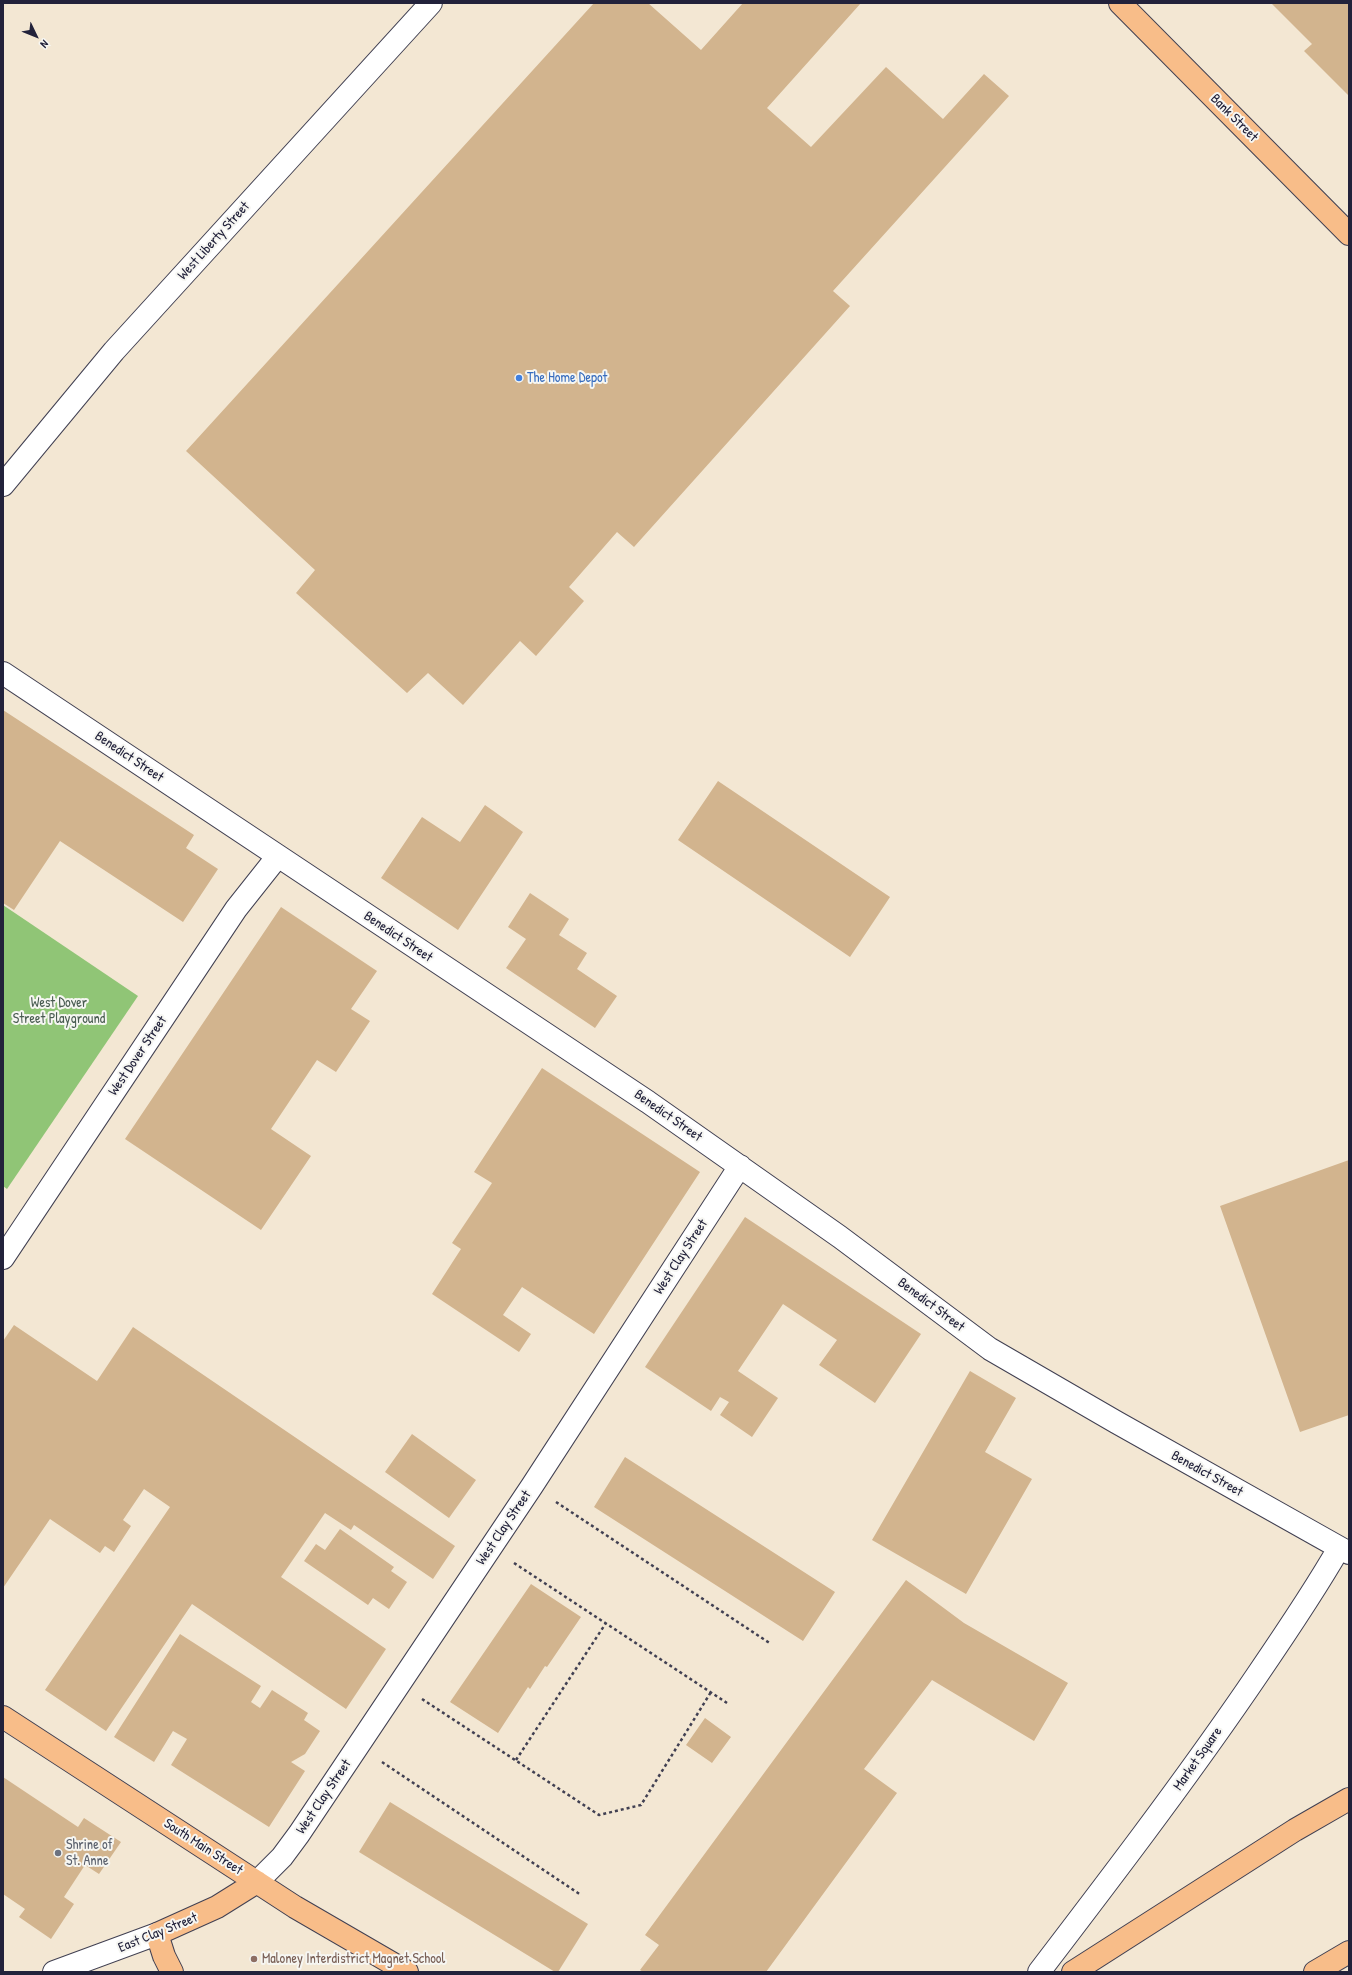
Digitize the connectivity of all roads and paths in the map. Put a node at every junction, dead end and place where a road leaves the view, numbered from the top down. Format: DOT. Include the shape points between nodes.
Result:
graph roads {
  1 [pos="431,3"];
  2 [pos="1120,3"];
  3 [pos="1349,234"];
  4 [pos="3,485"];
  5 [pos="3,673"];
  6 [pos="278,856"];
  7 [pos="740,1166"];
  8 [pos="3,1258"];
  9 [pos="532,1486"];
  10 [pos="491,1548"];
  11 [pos="1344,1551"];
  12 [pos="606,1623"];
  13 [pos="771,1644"];
  14 [pos="400,1684"];
  15 [pos="711,1692"];
  16 [pos="727,1703"];
  17 [pos="3,1717"];
  18 [pos="358,1746"];
  19 [pos="516,1760"];
  20 [pos="1349,1799"];
  21 [pos="256,1882"];
  22 [pos="581,1895"];
  23 [pos="157,1934"];
  24 [pos="1349,1952"];
  25 [pos="54,1972"];
  26 [pos="172,1972"];
  27 [pos="406,1972"];
  28 [pos="1039,1972"];
  29 [pos="1073,1972"];
  30 [pos="1315,1972"];
  1 -- 4 [label="street, West Liberty Street" via="114,351"];
  2 -- 3 [label="main road, Bank Street"];
  5 -- 6 [label="street, Benedict Street"];
  6 -- 7 [label="street, Benedict Street"];
  6 -- 8 [label="street, West Dover Street" via="236,909"];
  7 -- 9 [label="street, West Clay Street"];
  7 -- 11 [label="street, Benedict Street" via="872,1260 990,1349"];
  9 -- 10 [label="street, West Clay Street"];
  9 -- 13 [label="path"];
  10 -- 12 [label="path"];
  10 -- 14 [label="street, West Clay Street"];
  11 -- 28 [label="street, Market Square" via="1210,1744"];
  12 -- 15 [label="path"];
  12 -- 19 [label="path"];
  14 -- 18 [label="street, West Clay Street"];
  14 -- 19 [label="path"];
  15 -- 16 [label="path"];
  15 -- 19 [label="path" via="641,1805 599,1815"];
  17 -- 21 [label="main road, South Main Street"];
  18 -- 21 [label="street, West Clay Street" via="282,1857"];
  18 -- 22 [label="path"];
  20 -- 29 [label="main road" via="1295,1830"];
  21 -- 23 [label="main road, East Clay Street" via="217,1907"];
  21 -- 27 [label="main road, South Main Street"];
  23 -- 25 [label="street, East Clay Street"];
  23 -- 26 [label="main road"];
  24 -- 30 [label="main road"];
}
